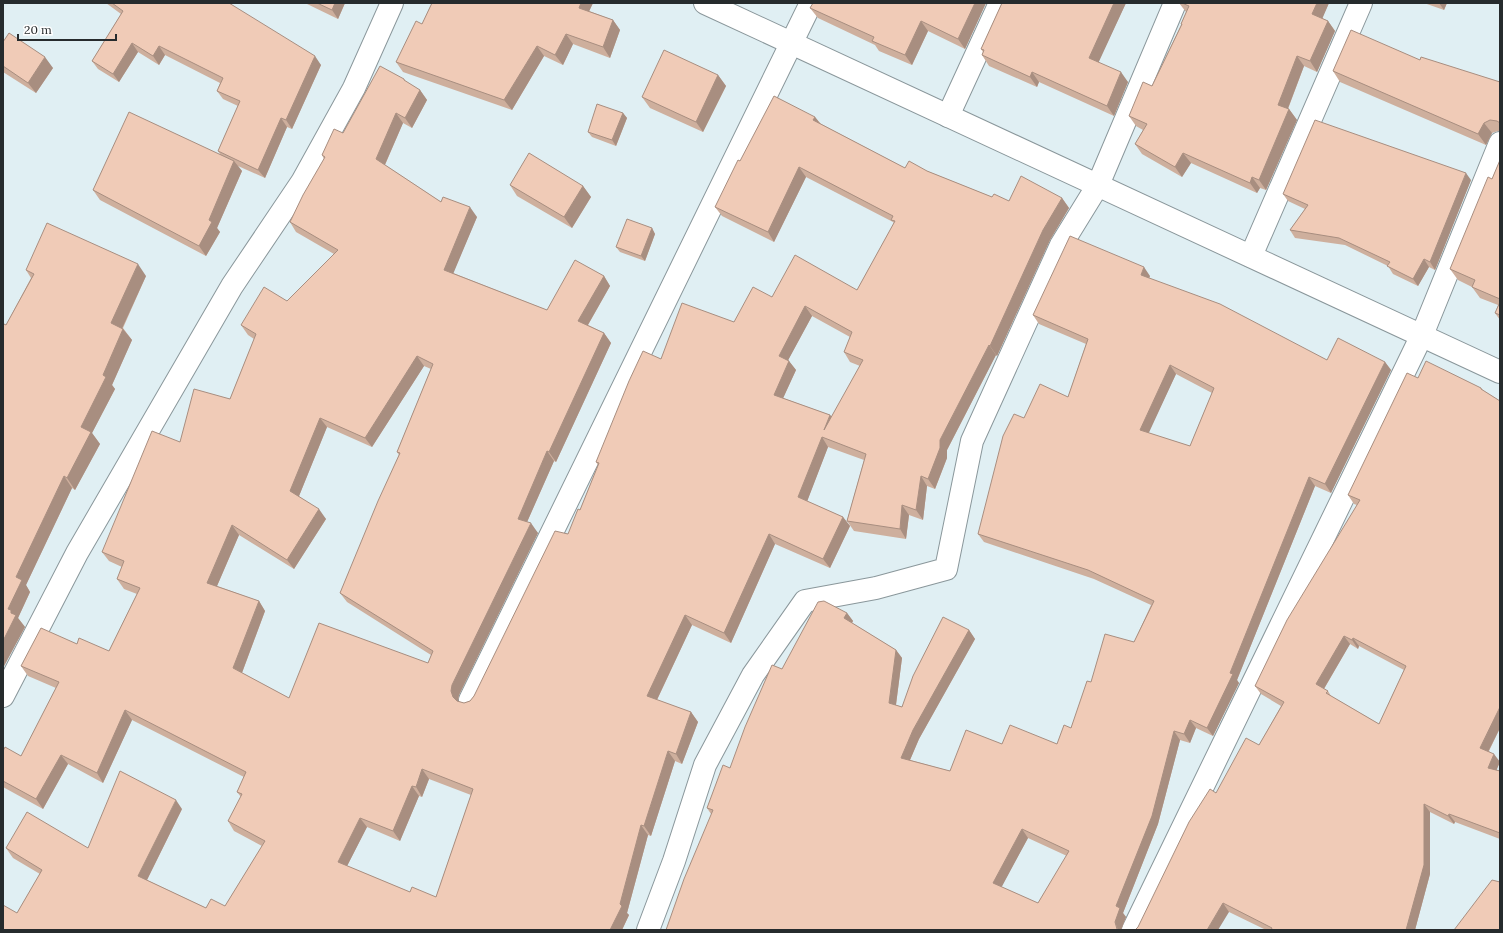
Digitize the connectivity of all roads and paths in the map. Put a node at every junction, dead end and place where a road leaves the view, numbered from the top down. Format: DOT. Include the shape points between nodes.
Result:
graph roads {
  1 [pos="392,3"];
  2 [pos="705,3"];
  3 [pos="812,3"];
  4 [pos="1000,3"];
  5 [pos="1175,3"];
  6 [pos="1361,3"];
  7 [pos="792,44"];
  8 [pos="948,116"];
  9 [pos="1500,143"];
  10 [pos="1098,185"];
  11 [pos="1251,256"];
  12 [pos="1422,335"];
  13 [pos="1500,372"];
  14 [pos="3,696"];
  15 [pos="470,700"];
  16 [pos="648,930"];
  17 [pos="1133,930"];
  1 -- 14 [label="street" via="354,88 306,175 232,286 81,546"];
  2 -- 7 [label="street"];
  3 -- 7 [label="street"];
  4 -- 8 [label="street"];
  5 -- 10 [label="street"];
  6 -- 11 [label="street"];
  7 -- 8 [label="street"];
  7 -- 15 [label="street"];
  8 -- 10 [label="street"];
  9 -- 12 [label="street"];
  10 -- 11 [label="street"];
  10 -- 16 [label="street" via="1061,245 972,441 946,569 876,588 805,601 753,675 705,764 674,861"];
  11 -- 12 [label="street"];
  12 -- 13 [label="street"];
  12 -- 17 [label="street"];
}
